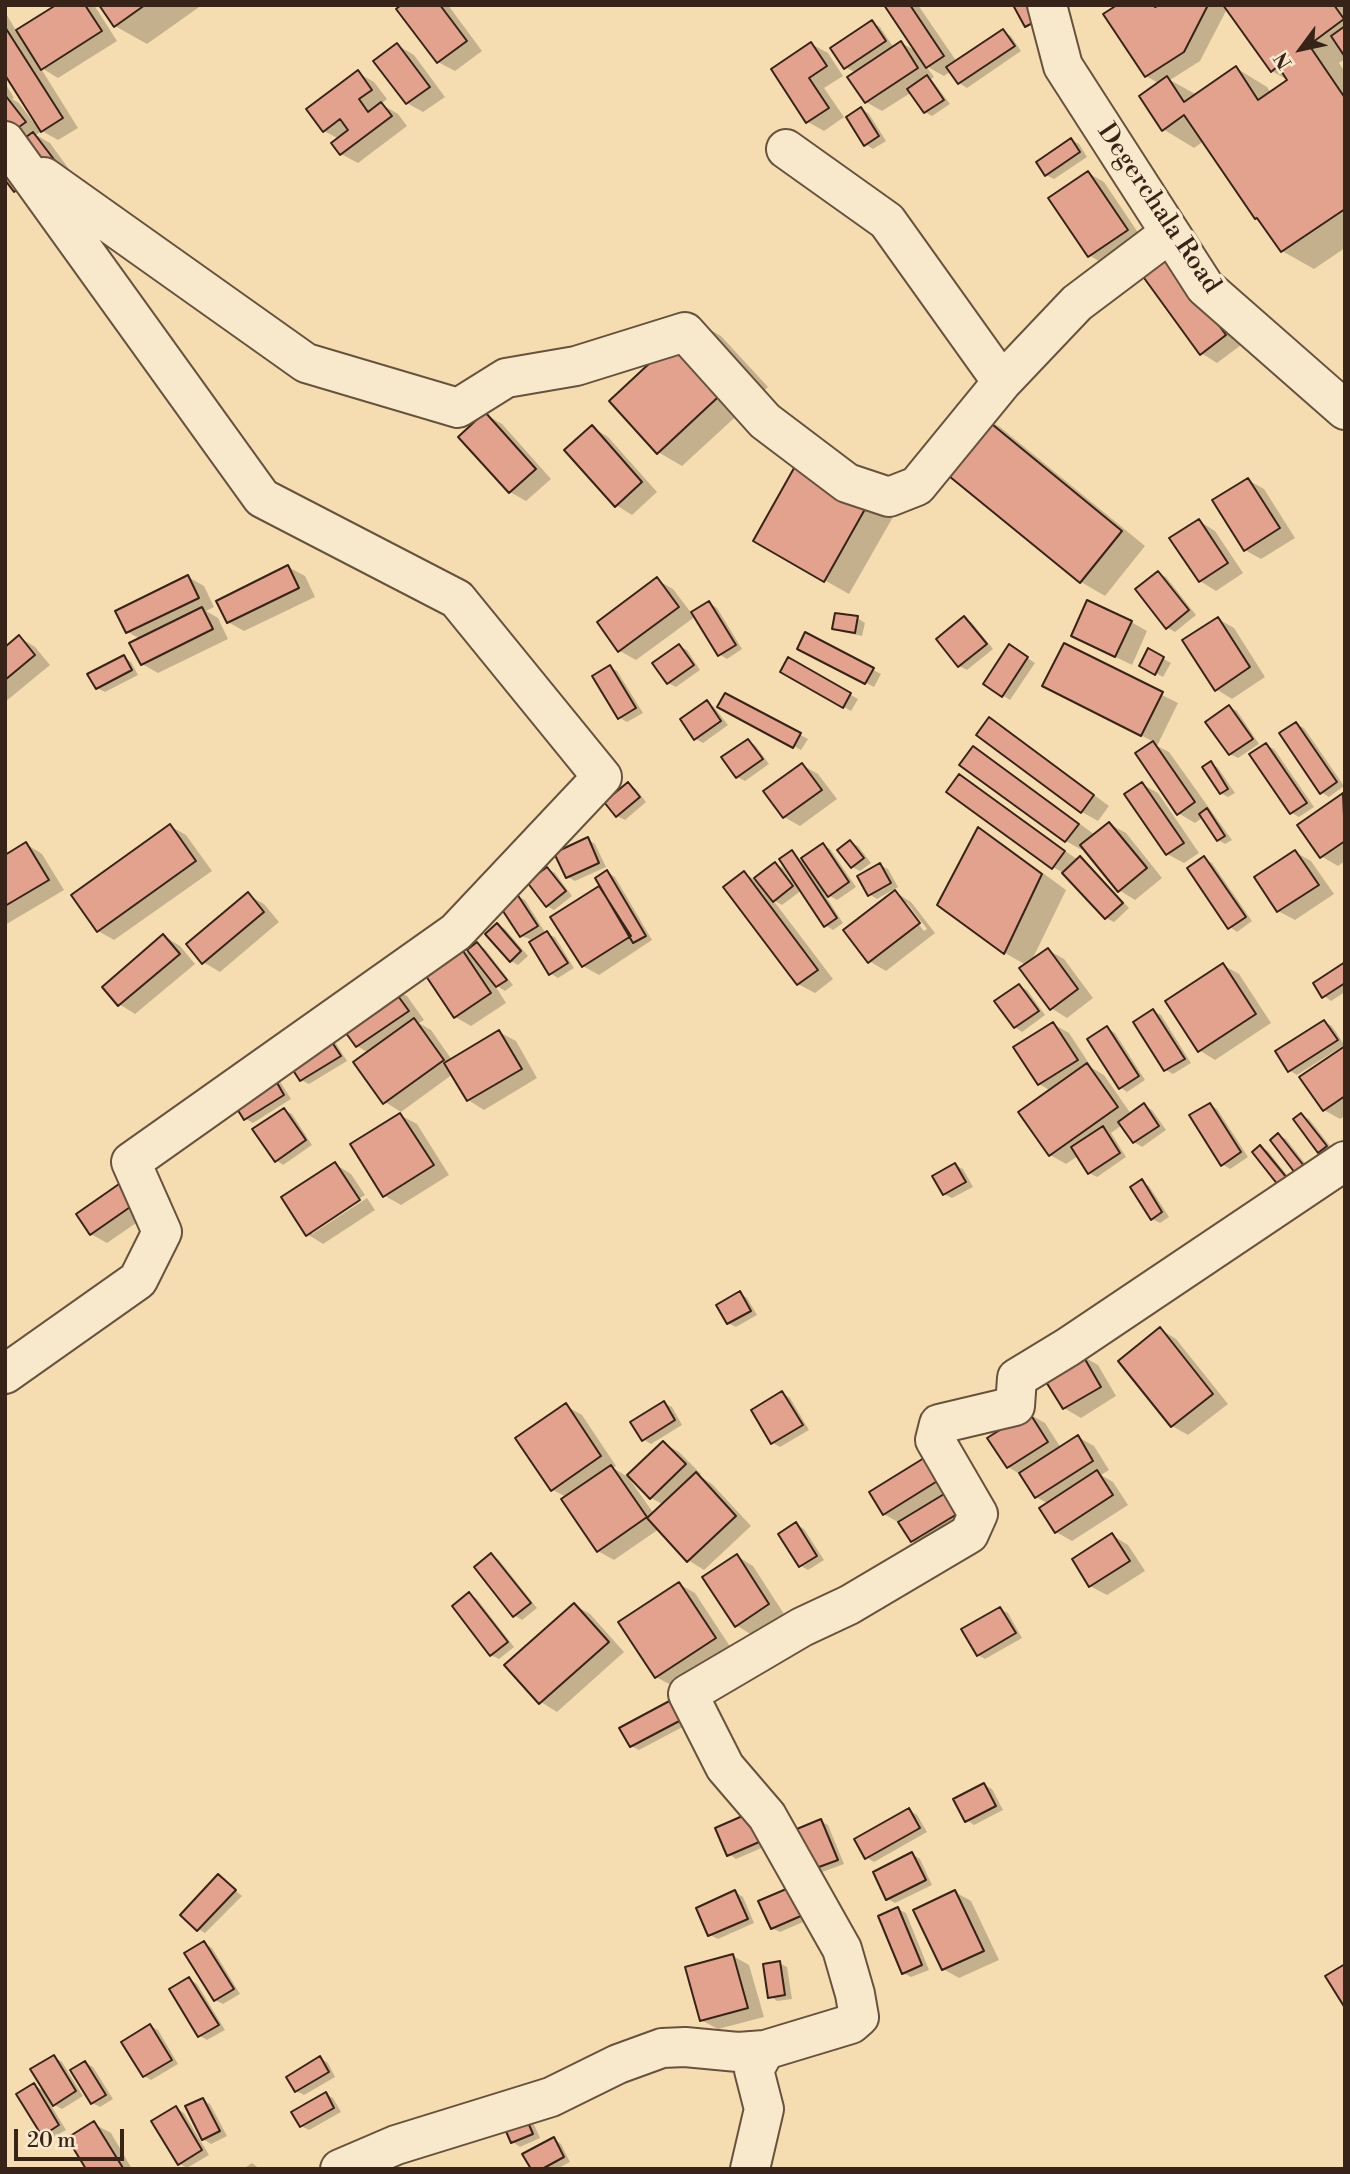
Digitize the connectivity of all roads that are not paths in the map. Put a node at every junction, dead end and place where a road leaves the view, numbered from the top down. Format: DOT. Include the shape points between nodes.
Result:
graph roads {
  1 [pos="1047,5"];
  2 [pos="786,149"];
  3 [pos="13,151"];
  4 [pos="1170,233"];
  5 [pos="1002,382"];
  6 [pos="1345,410"];
  7 [pos="1345,1161"];
  8 [pos="5,1374"];
  9 [pos="765,2050"];
  10 [pos="340,2169"];
  11 [pos="750,2169"];
  1 -- 4 [label="street, Degerchala Road" via="1063,65"];
  2 -- 5 [label="street" via="887,221"];
  3 -- 5 [label="street" via="306,363 458,408 506,378 576,366 685,332 765,421 847,483 889,496 917,486"];
  3 -- 8 [label="street" via="262,498 457,599 602,776 456,932 131,1162 162,1232 138,1280"];
  4 -- 5 [label="street" via="1077,303"];
  4 -- 6 [label="street, Degerchala Road" via="1205,287"];
  7 -- 9 [label="street" via="1017,1378 1015,1406 939,1424 935,1440 978,1514 969,1534 688,1694 724,1767 767,1816 842,1949 855,1994 859,2017 851,2024"];
  9 -- 10 [label="street" via="662,2048 551,2097 396,2145"];
  9 -- 11 [label="street" via="754,2070 764,2109"];
}
